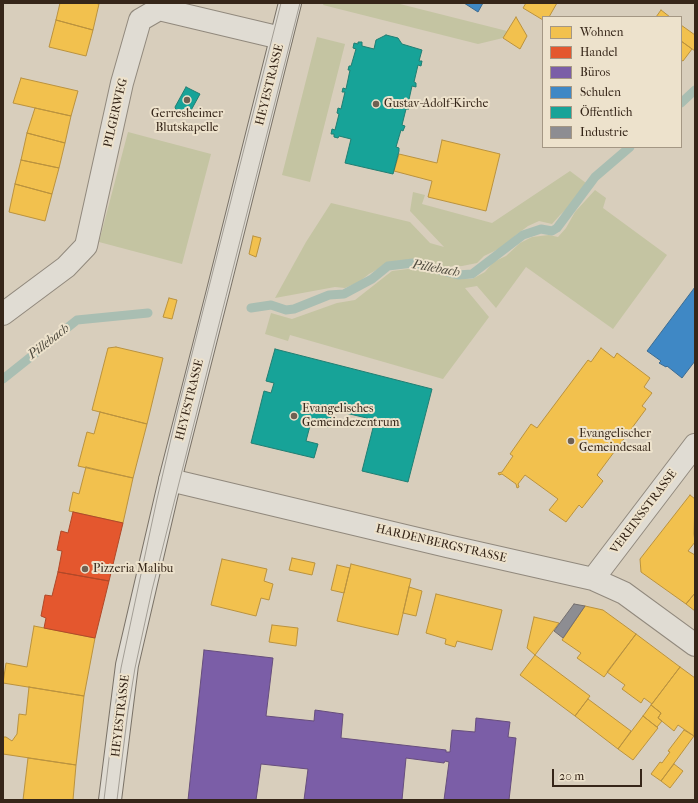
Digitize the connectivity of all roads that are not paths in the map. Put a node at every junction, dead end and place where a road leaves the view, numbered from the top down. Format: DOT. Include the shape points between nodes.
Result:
graph roads {
  1 [pos="290,3"];
  2 [pos="281,38"];
  3 [pos="3,314"];
  4 [pos="695,445"];
  5 [pos="170,480"];
  6 [pos="593,579"];
  7 [pos="695,645"];
  8 [pos="110,800"];
  1 -- 2 [label="street, HEYESTRASSE"];
  2 -- 3 [label="street, PILGERWEG" via="159,9 140,20 122,83 86,246 66,267"];
  2 -- 5 [label="street, HEYESTRASSE"];
  4 -- 6 [label="street, VEREINSSTRASSE"];
  5 -- 6 [label="street, HARDENBERGSTRASSE"];
  5 -- 8 [label="street, HEYESTRASSE" via="127,665"];
  6 -- 7 [label="street, HARDENBERGSTRASSE" via="624,593"];
}
